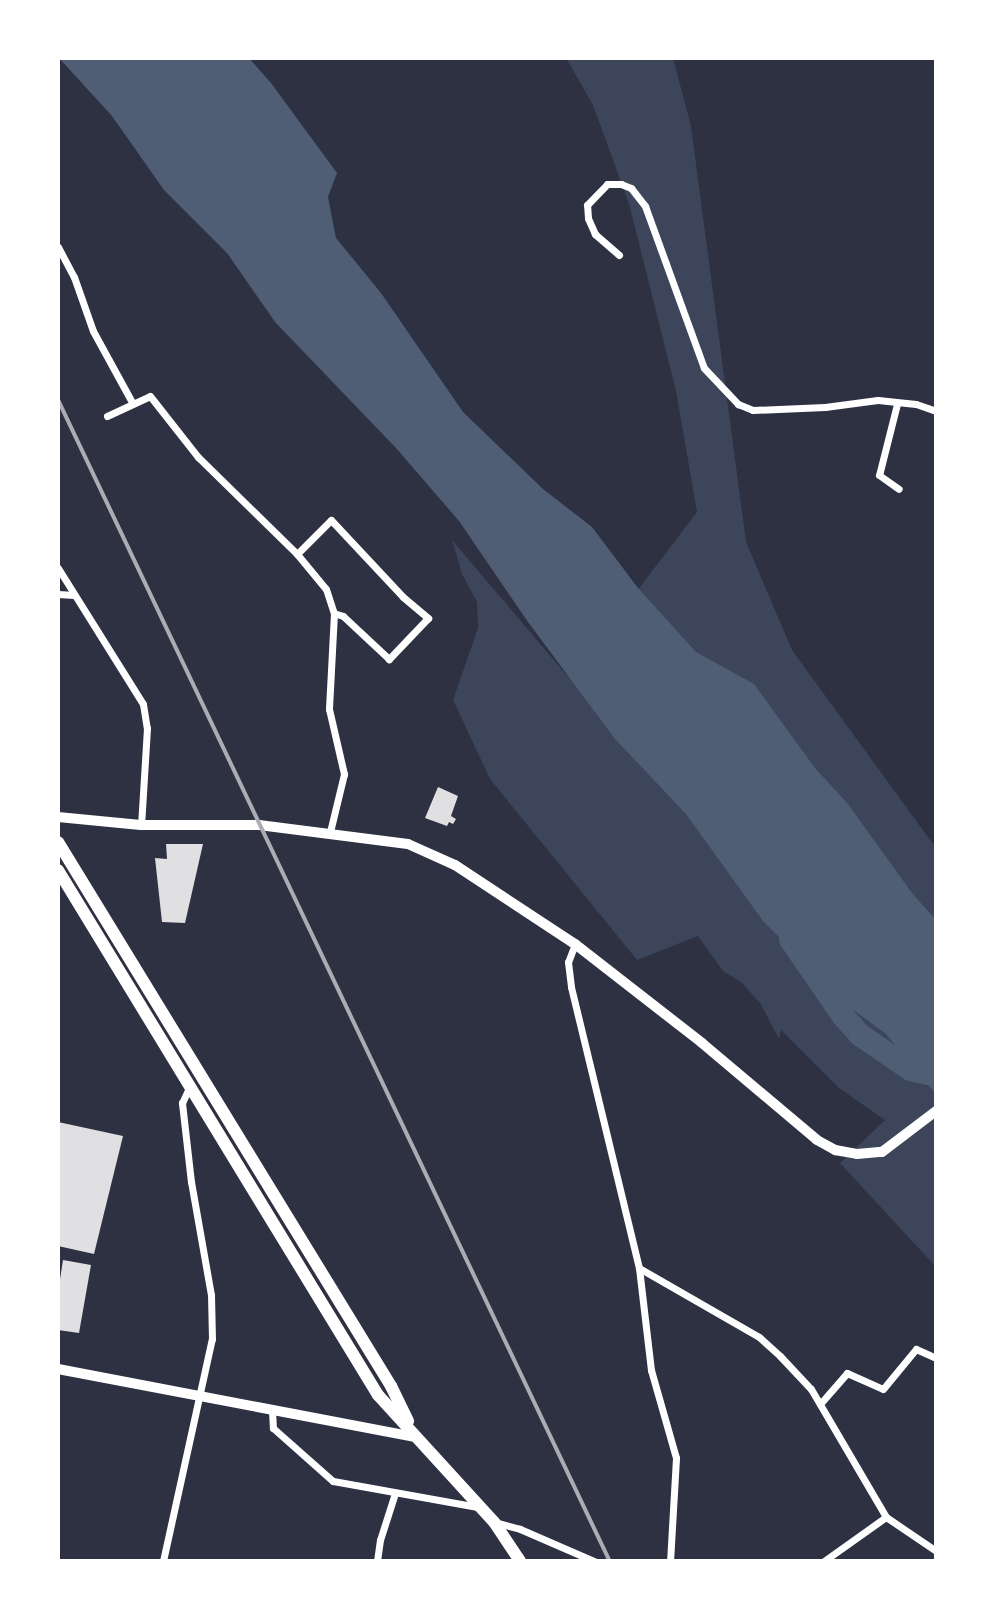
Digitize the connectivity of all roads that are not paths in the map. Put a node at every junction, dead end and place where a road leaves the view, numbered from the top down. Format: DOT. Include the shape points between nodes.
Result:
graph roads {
  1 [pos="58,247"];
  2 [pos="619,255"];
  3 [pos="133,404"];
  4 [pos="897,404"];
  5 [pos="936,411"];
  6 [pos="107,416"];
  7 [pos="899,489"];
  8 [pos="297,554"];
  9 [pos="58,568"];
  10 [pos="58,594"];
  11 [pos="74,595"];
  12 [pos="334,613"];
  13 [pos="58,817"];
  14 [pos="141,825"];
  15 [pos="330,832"];
  16 [pos="58,842"];
  17 [pos="58,870"];
  18 [pos="575,944"];
  19 [pos="190,1086"];
  20 [pos="934,1113"];
  21 [pos="639,1268"];
  22 [pos="936,1358"];
  23 [pos="58,1369"];
  24 [pos="199,1397"];
  25 [pos="820,1404"];
  26 [pos="272,1410"];
  27 [pos="416,1437"];
  28 [pos="395,1493"];
  29 [pos="480,1507"];
  30 [pos="886,1517"];
  31 [pos="494,1522"];
  32 [pos="936,1551"];
  33 [pos="163,1561"];
  34 [pos="377,1561"];
  35 [pos="520,1561"];
  36 [pos="594,1561"];
  37 [pos="670,1561"];
  38 [pos="824,1561"];
  1 -- 3 [label="street" via="93,331"];
  2 -- 4 [label="street" via="595,234 588,218 587,205 607,184 631,188 645,206 704,368 738,404 753,410 878,400"];
  3 -- 6 [label="street"];
  3 -- 8 [label="street" via="150,396 198,457"];
  4 -- 5 [label="street"];
  4 -- 7 [label="street" via="878,475"];
  8 -- 12 [label="street" via="327,589"];
  8 -- 12 [label="street" via="331,520 428,618 389,659"];
  9 -- 11 [label="street"];
  10 -- 11 [label="street"];
  11 -- 14 [label="street" via="143,704 147,728"];
  12 -- 15 [label="street" via="330,709 344,774"];
  13 -- 14 [label="main road"];
  14 -- 15 [label="main road" via="259,825"];
  15 -- 18 [label="main road" via="408,844 455,865"];
  16 -- 27 [label="highway" via="391,1386"];
  17 -- 19 [label="highway"];
  18 -- 20 [label="main road" via="835,1150 882,1152"];
  18 -- 21 [label="street" via="568,962 571,987"];
  19 -- 24 [label="street" via="182,1103 212,1317 212,1339"];
  19 -- 27 [label="highway" via="379,1395"];
  21 -- 25 [label="street" via="759,1337"];
  21 -- 37 [label="street" via="652,1370 676,1458"];
  22 -- 25 [label="street" via="916,1349 883,1389 847,1373"];
  23 -- 24 [label="street"];
  24 -- 26 [label="street"];
  24 -- 33 [label="street"];
  25 -- 30 [label="street"];
  26 -- 27 [label="street"];
  26 -- 28 [label="street" via="273,1428 333,1481"];
  27 -- 29 [label="highway"];
  28 -- 29 [label="street"];
  28 -- 34 [label="street"];
  29 -- 31 [label="highway"];
  30 -- 32 [label="street"];
  30 -- 38 [label="street"];
  31 -- 35 [label="highway"];
  31 -- 36 [label="street"];
}
